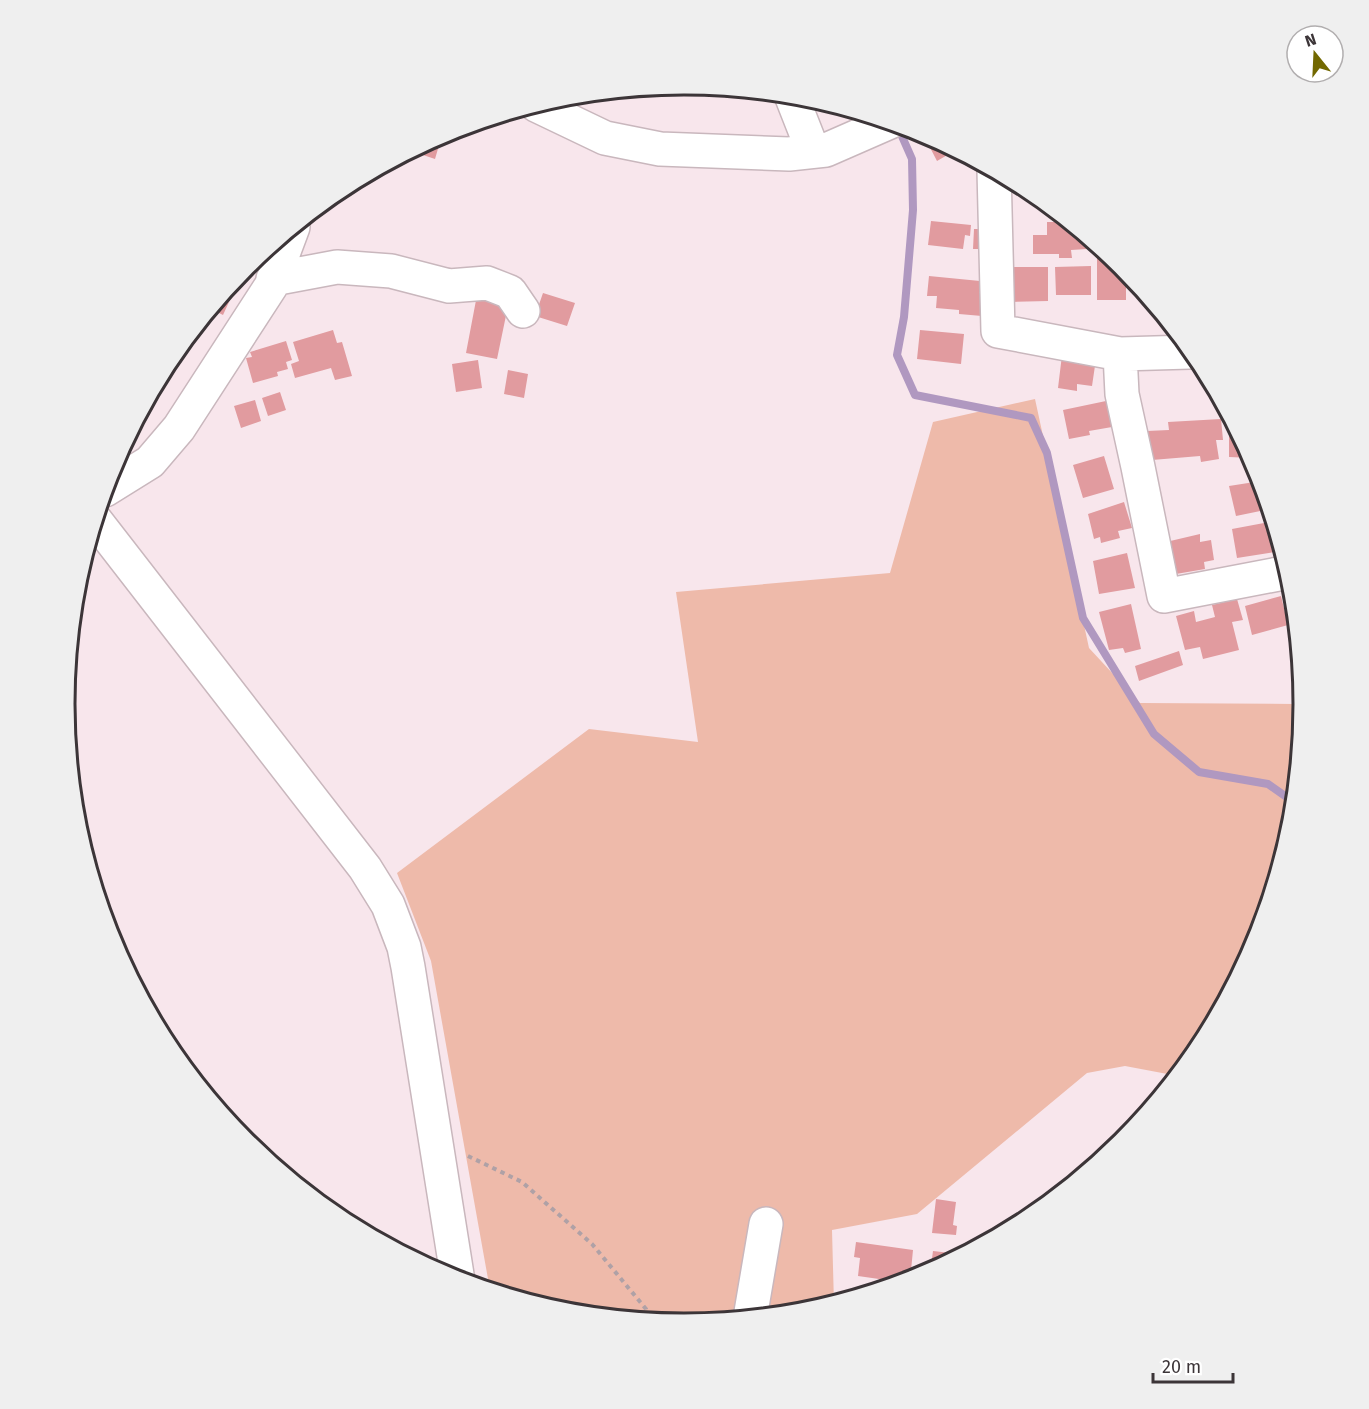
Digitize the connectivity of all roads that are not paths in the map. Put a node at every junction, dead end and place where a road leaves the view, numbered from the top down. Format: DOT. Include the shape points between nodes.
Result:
graph roads {
  1 [pos="795,106"];
  2 [pos="549,111"];
  3 [pos="879,127"];
  4 [pos="813,151"];
  5 [pos="994,180"];
  6 [pos="287,243"];
  7 [pos="273,279"];
  8 [pos="522,310"];
  9 [pos="1181,352"];
  10 [pos="1120,354"];
  11 [pos="117,483"];
  12 [pos="102,527"];
  13 [pos="1279,574"];
  14 [pos="766,1224"];
  15 [pos="456,1270"];
  16 [pos="751,1310"];
  1 -- 4 [label="street"];
  2 -- 4 [label="street" via="605,138 660,149 789,154"];
  3 -- 4 [label="street" via="826,150"];
  5 -- 10 [label="street" via="998,331"];
  6 -- 7 [label="street"];
  7 -- 8 [label="street" via="337,267 391,271 449,286 487,283 510,292"];
  7 -- 11 [label="street" via="179,428 150,462"];
  9 -- 10 [label="street"];
  10 -- 13 [label="street" via="1122,394 1164,596"];
  12 -- 15 [label="street" via="365,868 388,905 404,947"];
  14 -- 16 [label="street"];
}
